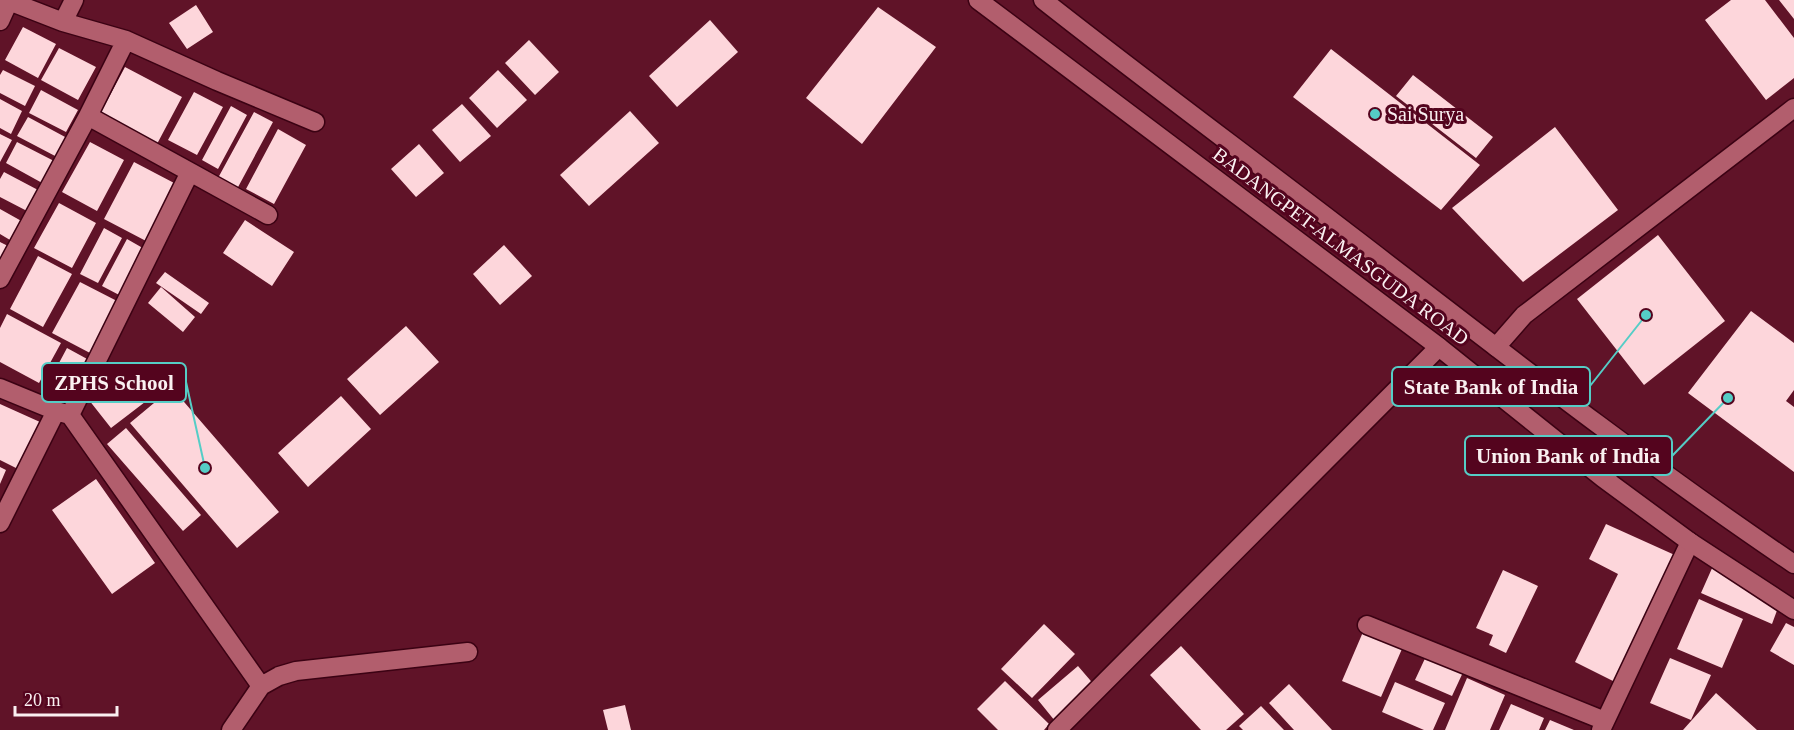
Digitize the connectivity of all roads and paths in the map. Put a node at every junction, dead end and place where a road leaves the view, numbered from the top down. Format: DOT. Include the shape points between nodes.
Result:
graph roads {
  1 [pos="74,0"];
  2 [pos="978,0"];
  3 [pos="1042,0"];
  4 [pos="8,1"];
  5 [pos="0,21"];
  6 [pos="63,22"];
  7 [pos="126,40"];
  8 [pos="1794,108"];
  9 [pos="88,116"];
  10 [pos="315,122"];
  11 [pos="190,172"];
  12 [pos="268,215"];
  13 [pos="0,279"];
  14 [pos="1439,347"];
  15 [pos="1496,347"];
  16 [pos="0,388"];
  17 [pos="63,413"];
  18 [pos="1630,447"];
  19 [pos="1603,478"];
  20 [pos="0,523"];
  21 [pos="1690,542"];
  22 [pos="1794,564"];
  23 [pos="1794,610"];
  24 [pos="1367,625"];
  25 [pos="468,652"];
  26 [pos="261,686"];
  27 [pos="1603,726"];
  28 [pos="231,730"];
  29 [pos="1057,730"];
  1 -- 6 [label="street"];
  2 -- 14 [label="street, BADANGPET-ALMASGUDA ROAD"];
  3 -- 15 [label="street, BADANGPET-ALMASGUDA ROAD"];
  4 -- 5 [label="street"];
  4 -- 6 [label="street"];
  6 -- 7 [label="street"];
  7 -- 9 [label="street"];
  7 -- 10 [label="street"];
  8 -- 15 [label="street" via="1524,315"];
  9 -- 11 [label="street"];
  9 -- 13 [label="street"];
  11 -- 12 [label="street"];
  11 -- 17 [label="street"];
  14 -- 19 [label="street, BADANGPET-ALMASGUDA ROAD"];
  14 -- 29 [label="street"];
  15 -- 18 [label="street, BADANGPET-ALMASGUDA ROAD"];
  16 -- 17 [label="street"];
  17 -- 20 [label="street"];
  17 -- 26 [label="street"];
  18 -- 19 [label="street"];
  18 -- 22 [label="street, BADANGPET-ALMASGUDA ROAD"];
  19 -- 21 [label="street, BADANGPET-ALMASGUDA ROAD"];
  21 -- 23 [label="street, BADANGPET-ALMASGUDA ROAD"];
  21 -- 27 [label="street"];
  24 -- 27 [label="street"];
  25 -- 26 [label="street" via="296,671"];
  26 -- 28 [label="street"];
}
